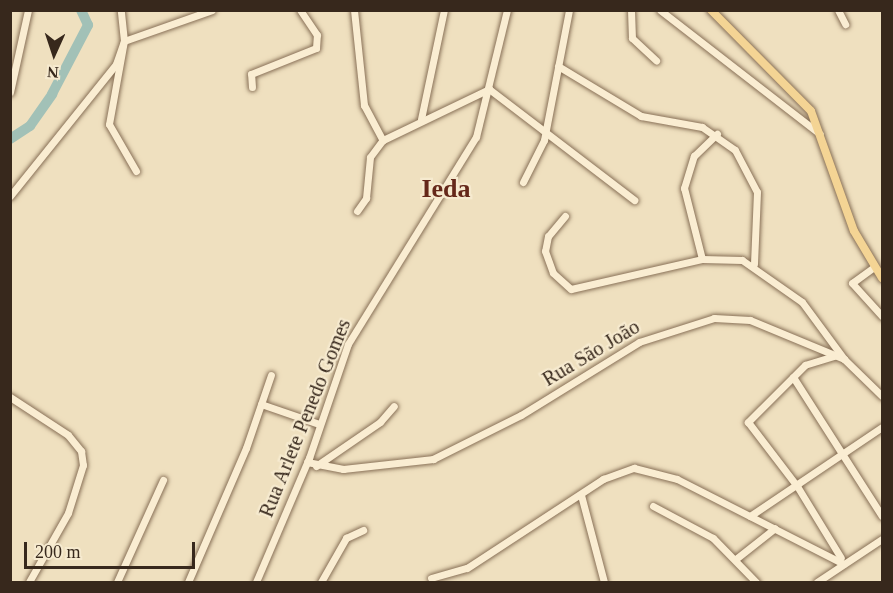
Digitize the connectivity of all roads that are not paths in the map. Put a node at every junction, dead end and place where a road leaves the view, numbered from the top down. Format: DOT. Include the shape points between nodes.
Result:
graph roads {
  1 [pos="28,10"];
  2 [pos="121,10"];
  3 [pos="212,10"];
  4 [pos="300,10"];
  5 [pos="354,10"];
  6 [pos="444,10"];
  7 [pos="507,10"];
  8 [pos="569,10"];
  9 [pos="631,10"];
  10 [pos="660,10"];
  11 [pos="711,10"];
  12 [pos="838,10"];
  13 [pos="845,24"];
  14 [pos="124,41"];
  15 [pos="656,60"];
  16 [pos="558,66"];
  17 [pos="252,87"];
  18 [pos="489,89"];
  19 [pos="10,92"];
  20 [pos="421,120"];
  21 [pos="547,128"];
  22 [pos="717,134"];
  23 [pos="824,138"];
  24 [pos="383,140"];
  25 [pos="136,171"];
  26 [pos="523,182"];
  27 [pos="10,196"];
  28 [pos="634,200"];
  29 [pos="357,211"];
  30 [pos="565,216"];
  31 [pos="702,259"];
  32 [pos="753,264"];
  33 [pos="874,267"];
  34 [pos="882,278"];
  35 [pos="882,316"];
  36 [pos="834,356"];
  37 [pos="844,359"];
  38 [pos="271,375"];
  39 [pos="793,377"];
  40 [pos="882,396"];
  41 [pos="10,397"];
  42 [pos="261,404"];
  43 [pos="394,406"];
  44 [pos="319,424"];
  45 [pos="882,427"];
  46 [pos="841,453"];
  47 [pos="307,462"];
  48 [pos="316,465"];
  49 [pos="163,480"];
  50 [pos="797,486"];
  51 [pos="581,495"];
  52 [pos="653,506"];
  53 [pos="750,516"];
  54 [pos="882,516"];
  55 [pos="776,528"];
  56 [pos="363,530"];
  57 [pos="882,539"];
  58 [pos="737,558"];
  59 [pos="843,561"];
  60 [pos="431,579"];
  61 [pos="29,582"];
  62 [pos="117,582"];
  63 [pos="188,582"];
  64 [pos="256,582"];
  65 [pos="321,582"];
  66 [pos="604,582"];
  67 [pos="756,582"];
  68 [pos="817,582"];
  1 -- 19 [label="street"];
  2 -- 14 [label="street"];
  3 -- 14 [label="street"];
  4 -- 17 [label="street" via="317,35 316,48 251,74"];
  5 -- 24 [label="street" via="363,105"];
  6 -- 20 [label="street"];
  7 -- 18 [label="street, Rua Arlete Penedo Gomes"];
  8 -- 16 [label="street"];
  9 -- 15 [label="street" via="632,38"];
  10 -- 23 [label="street"];
  11 -- 23 [label="main road" via="798,96"];
  12 -- 13 [label="street"];
  14 -- 25 [label="street" via="109,124"];
  14 -- 27 [label="street" via="104,81"];
  16 -- 21 [label="street"];
  16 -- 22 [label="street" via="641,116"];
  18 -- 20 [label="street"];
  18 -- 21 [label="street"];
  18 -- 44 [label="street, Rua Arlete Penedo Gomes" via="470,148 348,344"];
  20 -- 24 [label="street"];
  21 -- 26 [label="street"];
  21 -- 28 [label="street"];
  22 -- 31 [label="street" via="694,156 684,188"];
  22 -- 32 [label="street" via="742,158 757,192"];
  23 -- 33 [label="main road" via="854,231"];
  24 -- 29 [label="street" via="370,157 366,198"];
  30 -- 31 [label="street" via="548,236 545,251 553,273 571,289"];
  31 -- 32 [label="street"];
  32 -- 37 [label="street" via="772,286 802,302"];
  33 -- 34 [label="main road"];
  33 -- 35 [label="street" via="852,283"];
  36 -- 37 [label="street, Rua São João"];
  36 -- 39 [label="street" via="811,362"];
  36 -- 48 [label="street, Rua São João" via="750,320 714,318 639,342 521,415 433,459 343,469"];
  37 -- 40 [label="street, Rua São João"];
  38 -- 42 [label="street"];
  39 -- 46 [label="street"];
  39 -- 50 [label="street" via="748,422"];
  41 -- 61 [label="street" via="68,435 81,451 83,465 68,513"];
  42 -- 44 [label="street"];
  42 -- 63 [label="street"];
  43 -- 48 [label="street" via="380,422"];
  44 -- 47 [label="street, Rua Arlete Penedo Gomes"];
  45 -- 46 [label="street"];
  46 -- 50 [label="street"];
  46 -- 54 [label="street"];
  47 -- 48 [label="street, Rua São João"];
  47 -- 64 [label="street, Rua Arlete Penedo Gomes"];
  49 -- 62 [label="street"];
  50 -- 53 [label="street"];
  50 -- 59 [label="street"];
  51 -- 53 [label="street" via="603,479 643,469"];
  51 -- 60 [label="street" via="467,568"];
  51 -- 66 [label="street"];
  52 -- 58 [label="street" via="713,538"];
  53 -- 55 [label="street"];
  55 -- 58 [label="street"];
  55 -- 59 [label="street"];
  56 -- 65 [label="street" via="346,538"];
  57 -- 59 [label="street"];
  58 -- 67 [label="street"];
  59 -- 68 [label="street"];
}
